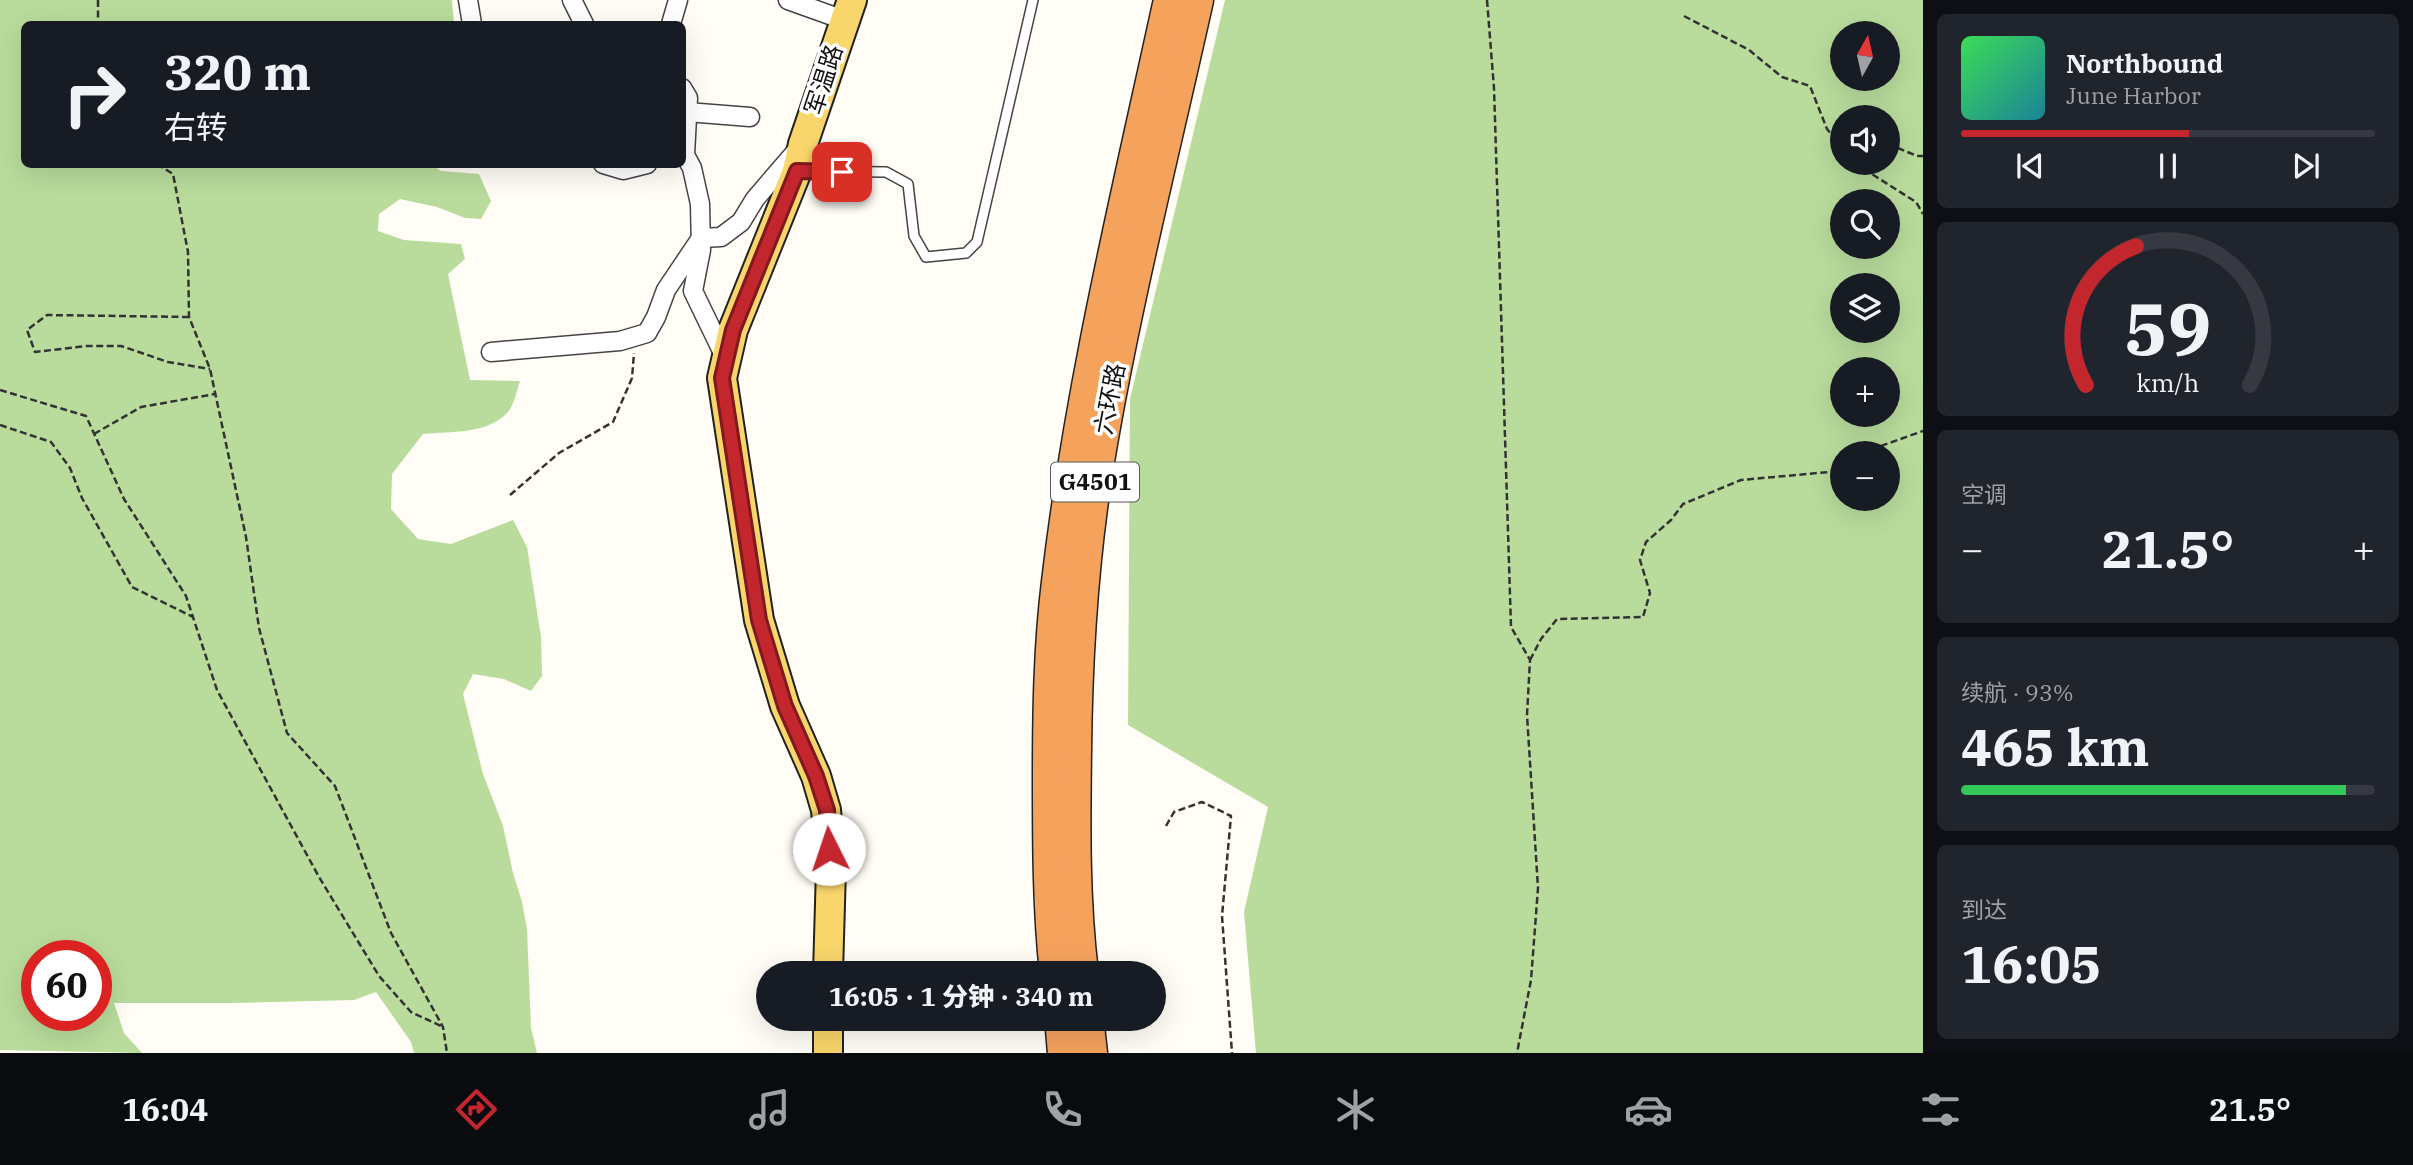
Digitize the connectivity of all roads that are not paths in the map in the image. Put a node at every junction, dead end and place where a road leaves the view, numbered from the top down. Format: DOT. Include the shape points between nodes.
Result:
graph roads {
  1 [pos="468,0"];
  2 [pos="572,0"];
  3 [pos="678,0"];
  4 [pos="788,0"];
  5 [pos="1033,0"];
  6 [pos="1170,0"];
  7 [pos="1197,0"];
  8 [pos="848,10"];
  9 [pos="472,21"];
  10 [pos="582,21"];
  11 [pos="672,21"];
  12 [pos="686,95"];
  13 [pos="687,112"];
  14 [pos="750,117"];
  15 [pos="686,126"];
  16 [pos="803,144"];
  17 [pos="686,158"];
  18 [pos="797,171"];
  19 [pos="701,238"];
  20 [pos="491,352"];
  21 [pos="725,357"];
  22 [pos="828,961"];
  23 [pos="1055,961"];
  24 [pos="1081,961"];
  25 [pos="828,1031"];
  26 [pos="1062,1031"];
  27 [pos="1088,1031"];
  28 [pos="828,1053"];
  29 [pos="1065,1053"];
  30 [pos="1091,1053"];
  1 -- 9 [label="street"];
  2 -- 10 [label="street"];
  3 -- 11 [label="street"];
  4 -- 8 [label="street"];
  5 -- 18 [label="lane" via="978,242 966,253 926,257 914,236 908,184 886,172"];
  6 -- 23 [label="highway, 六环路 / G4501" via="1097,334 1057,585 1049,719"];
  7 -- 24 [label="highway, 六环路 / G4501" via="1119,350 1082,587 1073,839"];
  8 -- 16 [label="main road, 军温路"];
  12 -- 13 [label="street"];
  13 -- 14 [label="street"];
  13 -- 15 [label="street"];
  16 -- 18 [label="main road, 军温路"];
  16 -- 19 [label="street" via="741,222 720,237"];
  17 -- 19 [label="street" via="700,204"];
  18 -- 21 [label="main road, 军温路"];
  19 -- 20 [label="street" via="666,290 647,333 620,341"];
  19 -- 21 [label="street" via="692,291"];
  21 -- 22 [label="main road, 军温路" via="722,378 759,620 785,706 827,810"];
  25 -- 28 [label="main road"];
  26 -- 29 [label="highway"];
  27 -- 30 [label="highway"];
}
